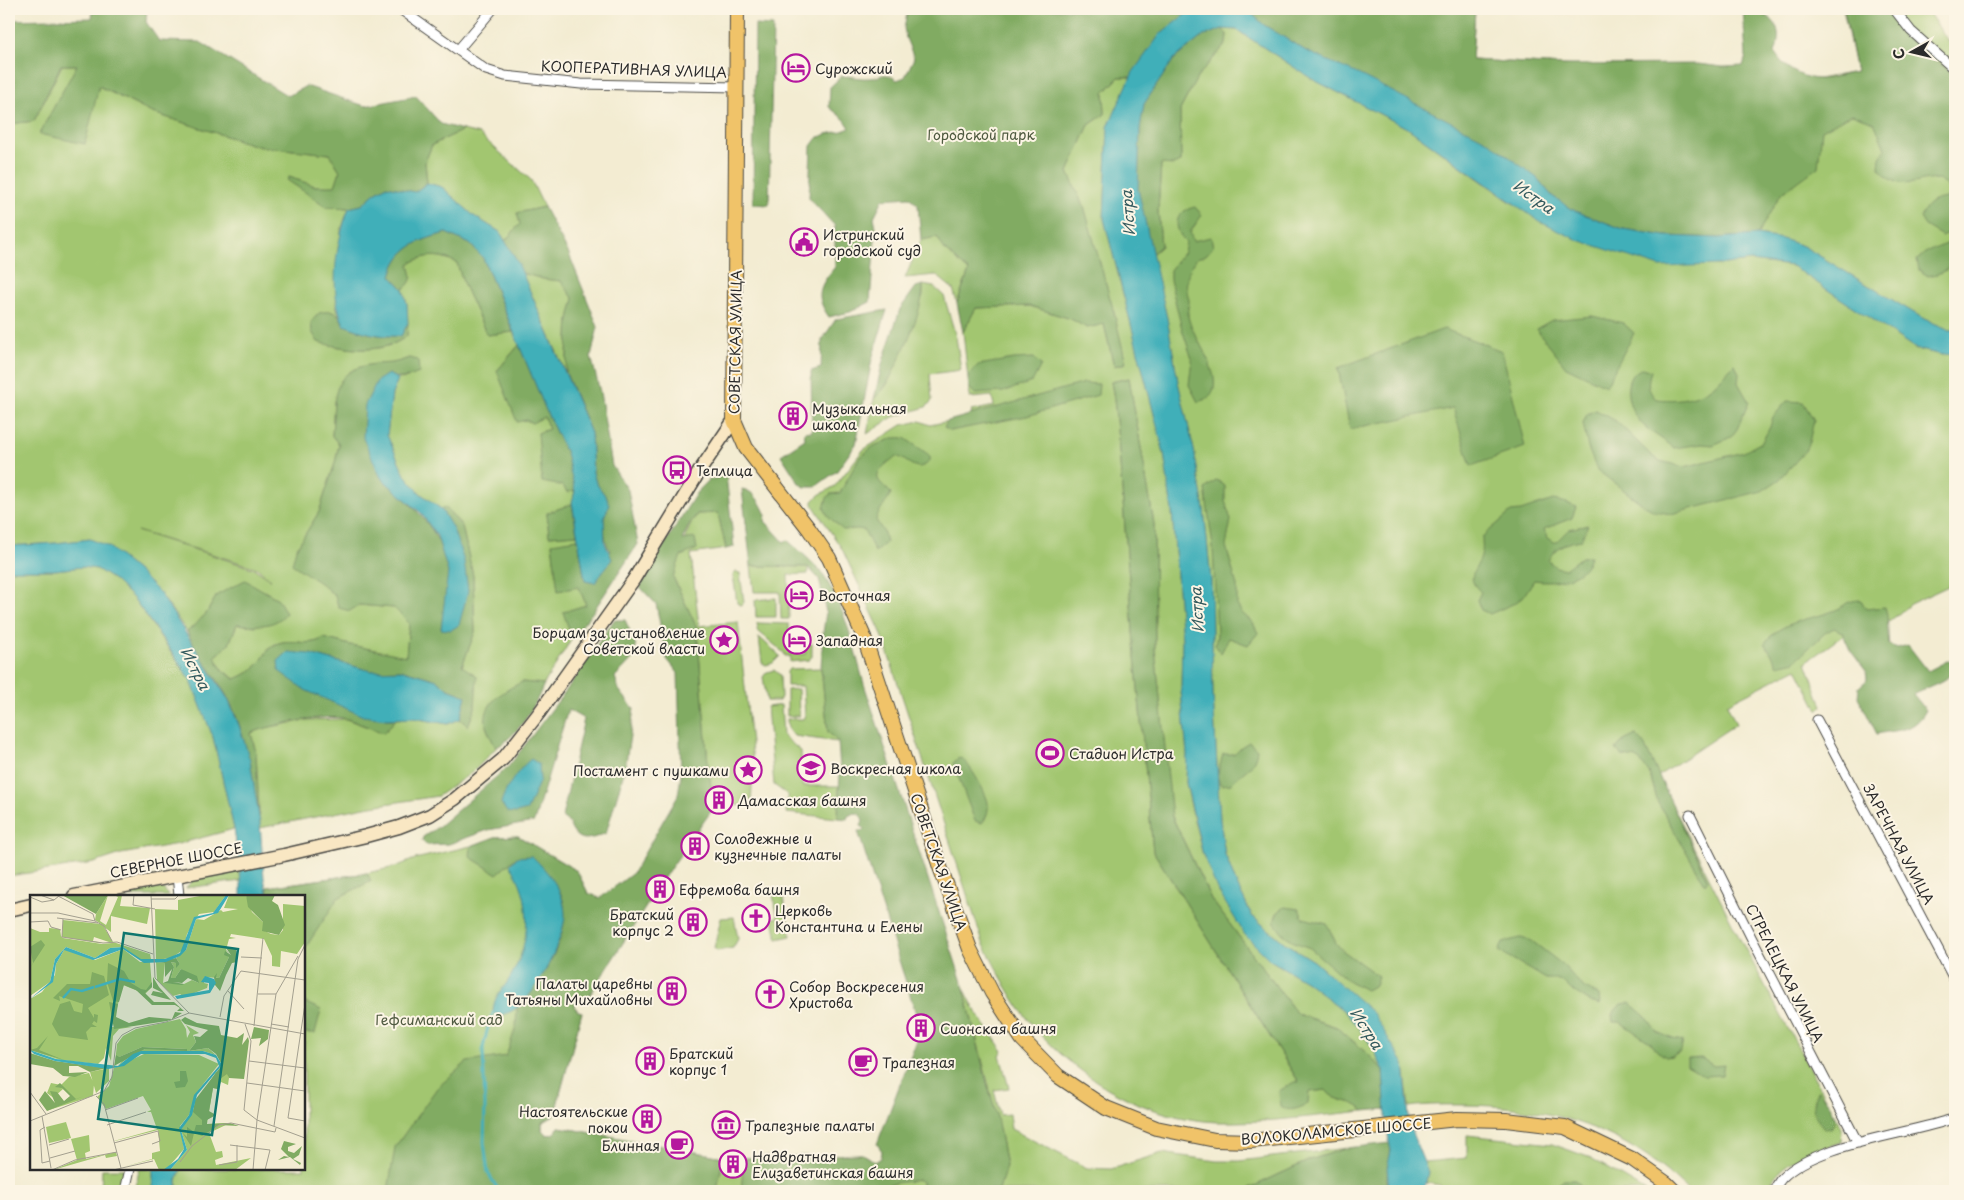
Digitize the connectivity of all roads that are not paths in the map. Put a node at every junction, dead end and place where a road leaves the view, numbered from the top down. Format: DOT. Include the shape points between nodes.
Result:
graph roads {
  1 [pos="400,9"];
  2 [pos="493,9"];
  3 [pos="737,9"];
  4 [pos="1894,9"];
  5 [pos="458,50"];
  6 [pos="1955,70"];
  7 [pos="737,87"];
  8 [pos="734,420"];
  9 [pos="1817,720"];
  10 [pos="1690,815"];
  11 [pos="177,875"];
  12 [pos="79,895"];
  13 [pos="178,895"];
  14 [pos="30,905"];
  15 [pos="9,910"];
  16 [pos="970,949"];
  17 [pos="1955,981"];
  18 [pos="1955,1118"];
  19 [pos="1858,1143"];
  20 [pos="130,1170"];
  21 [pos="125,1191"];
  22 [pos="1674,1191"];
  23 [pos="1774,1191"];
  1 -- 5 [label="street, КООПЕРАТИВНАЯ УЛИЦА"];
  2 -- 5 [label="street"];
  3 -- 7 [label="main road, СОВЕТСКАЯ УЛИЦА"];
  4 -- 6 [label="street" via="1911,31"];
  5 -- 7 [label="street, КООПЕРАТИВНАЯ УЛИЦА" via="486,70 512,77 581,84"];
  7 -- 8 [label="main road, СОВЕТСКАЯ УЛИЦА"];
  8 -- 11 [label="main road, СЕВЕРНОЕ ШОССЕ" via="634,579 540,713 503,759 455,799 430,815 400,827"];
  8 -- 16 [label="main road, СОВЕТСКАЯ УЛИЦА" via="746,448 829,558 860,629"];
  9 -- 17 [label="street, ЗАРЕЧНАЯ УЛИЦА"];
  10 -- 19 [label="street, СТРЕЛЕЦКАЯ УЛИЦА"];
  11 -- 12 [label="main road, СЕВЕРНОЕ ШОССЕ"];
  11 -- 13 [label="street"];
  14 -- 15 [label="main road"];
  16 -- 22 [label="main road, ВОЛОКОЛАМСКОЕ ШОССЕ" via="1022,1039 1058,1076 1106,1108 1156,1128 1215,1140 1251,1141 1457,1120 1506,1120 1565,1127 1632,1159"];
  18 -- 19 [label="street" via="1934,1126"];
  19 -- 23 [label="street" via="1826,1152 1796,1166 1781,1179"];
  20 -- 21 [label="street"];
}
